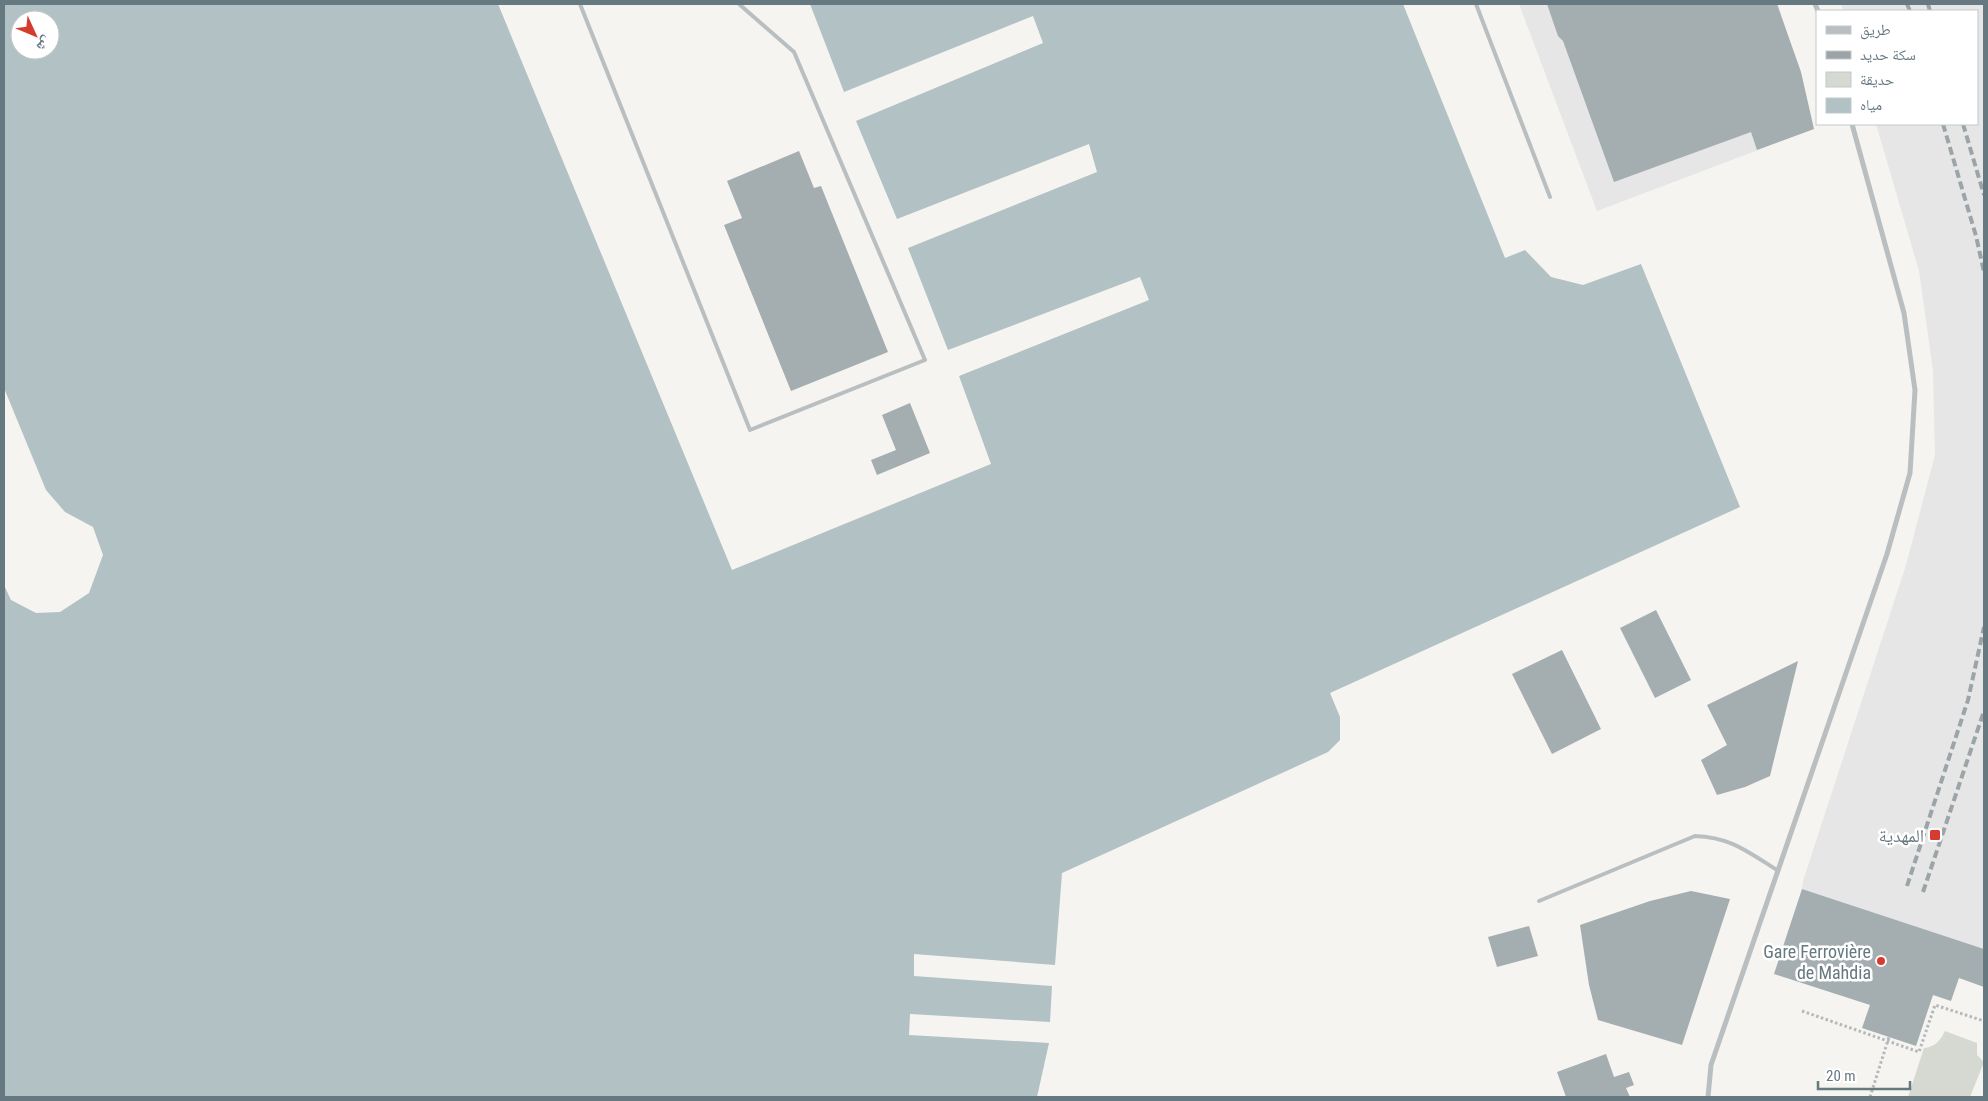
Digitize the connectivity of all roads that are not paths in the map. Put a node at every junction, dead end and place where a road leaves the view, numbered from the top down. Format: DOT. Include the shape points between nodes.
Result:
graph roads {
  1 [pos="580,4"];
  2 [pos="739,4"];
  3 [pos="1476,4"];
  4 [pos="1852,125"];
  5 [pos="1550,197"];
  6 [pos="1777,870"];
  7 [pos="1539,901"];
  8 [pos="1708,1097"];
  1 -- 2 [label="lane" via="750,430 925,360 794,52"];
  3 -- 5 [label="lane"];
  4 -- 6 [label="street" via="1904,313 1915,390 1910,473 1887,554"];
  6 -- 7 [label="lane" via="1732,842 1695,836"];
  6 -- 8 [label="street" via="1711,1065"];
}
